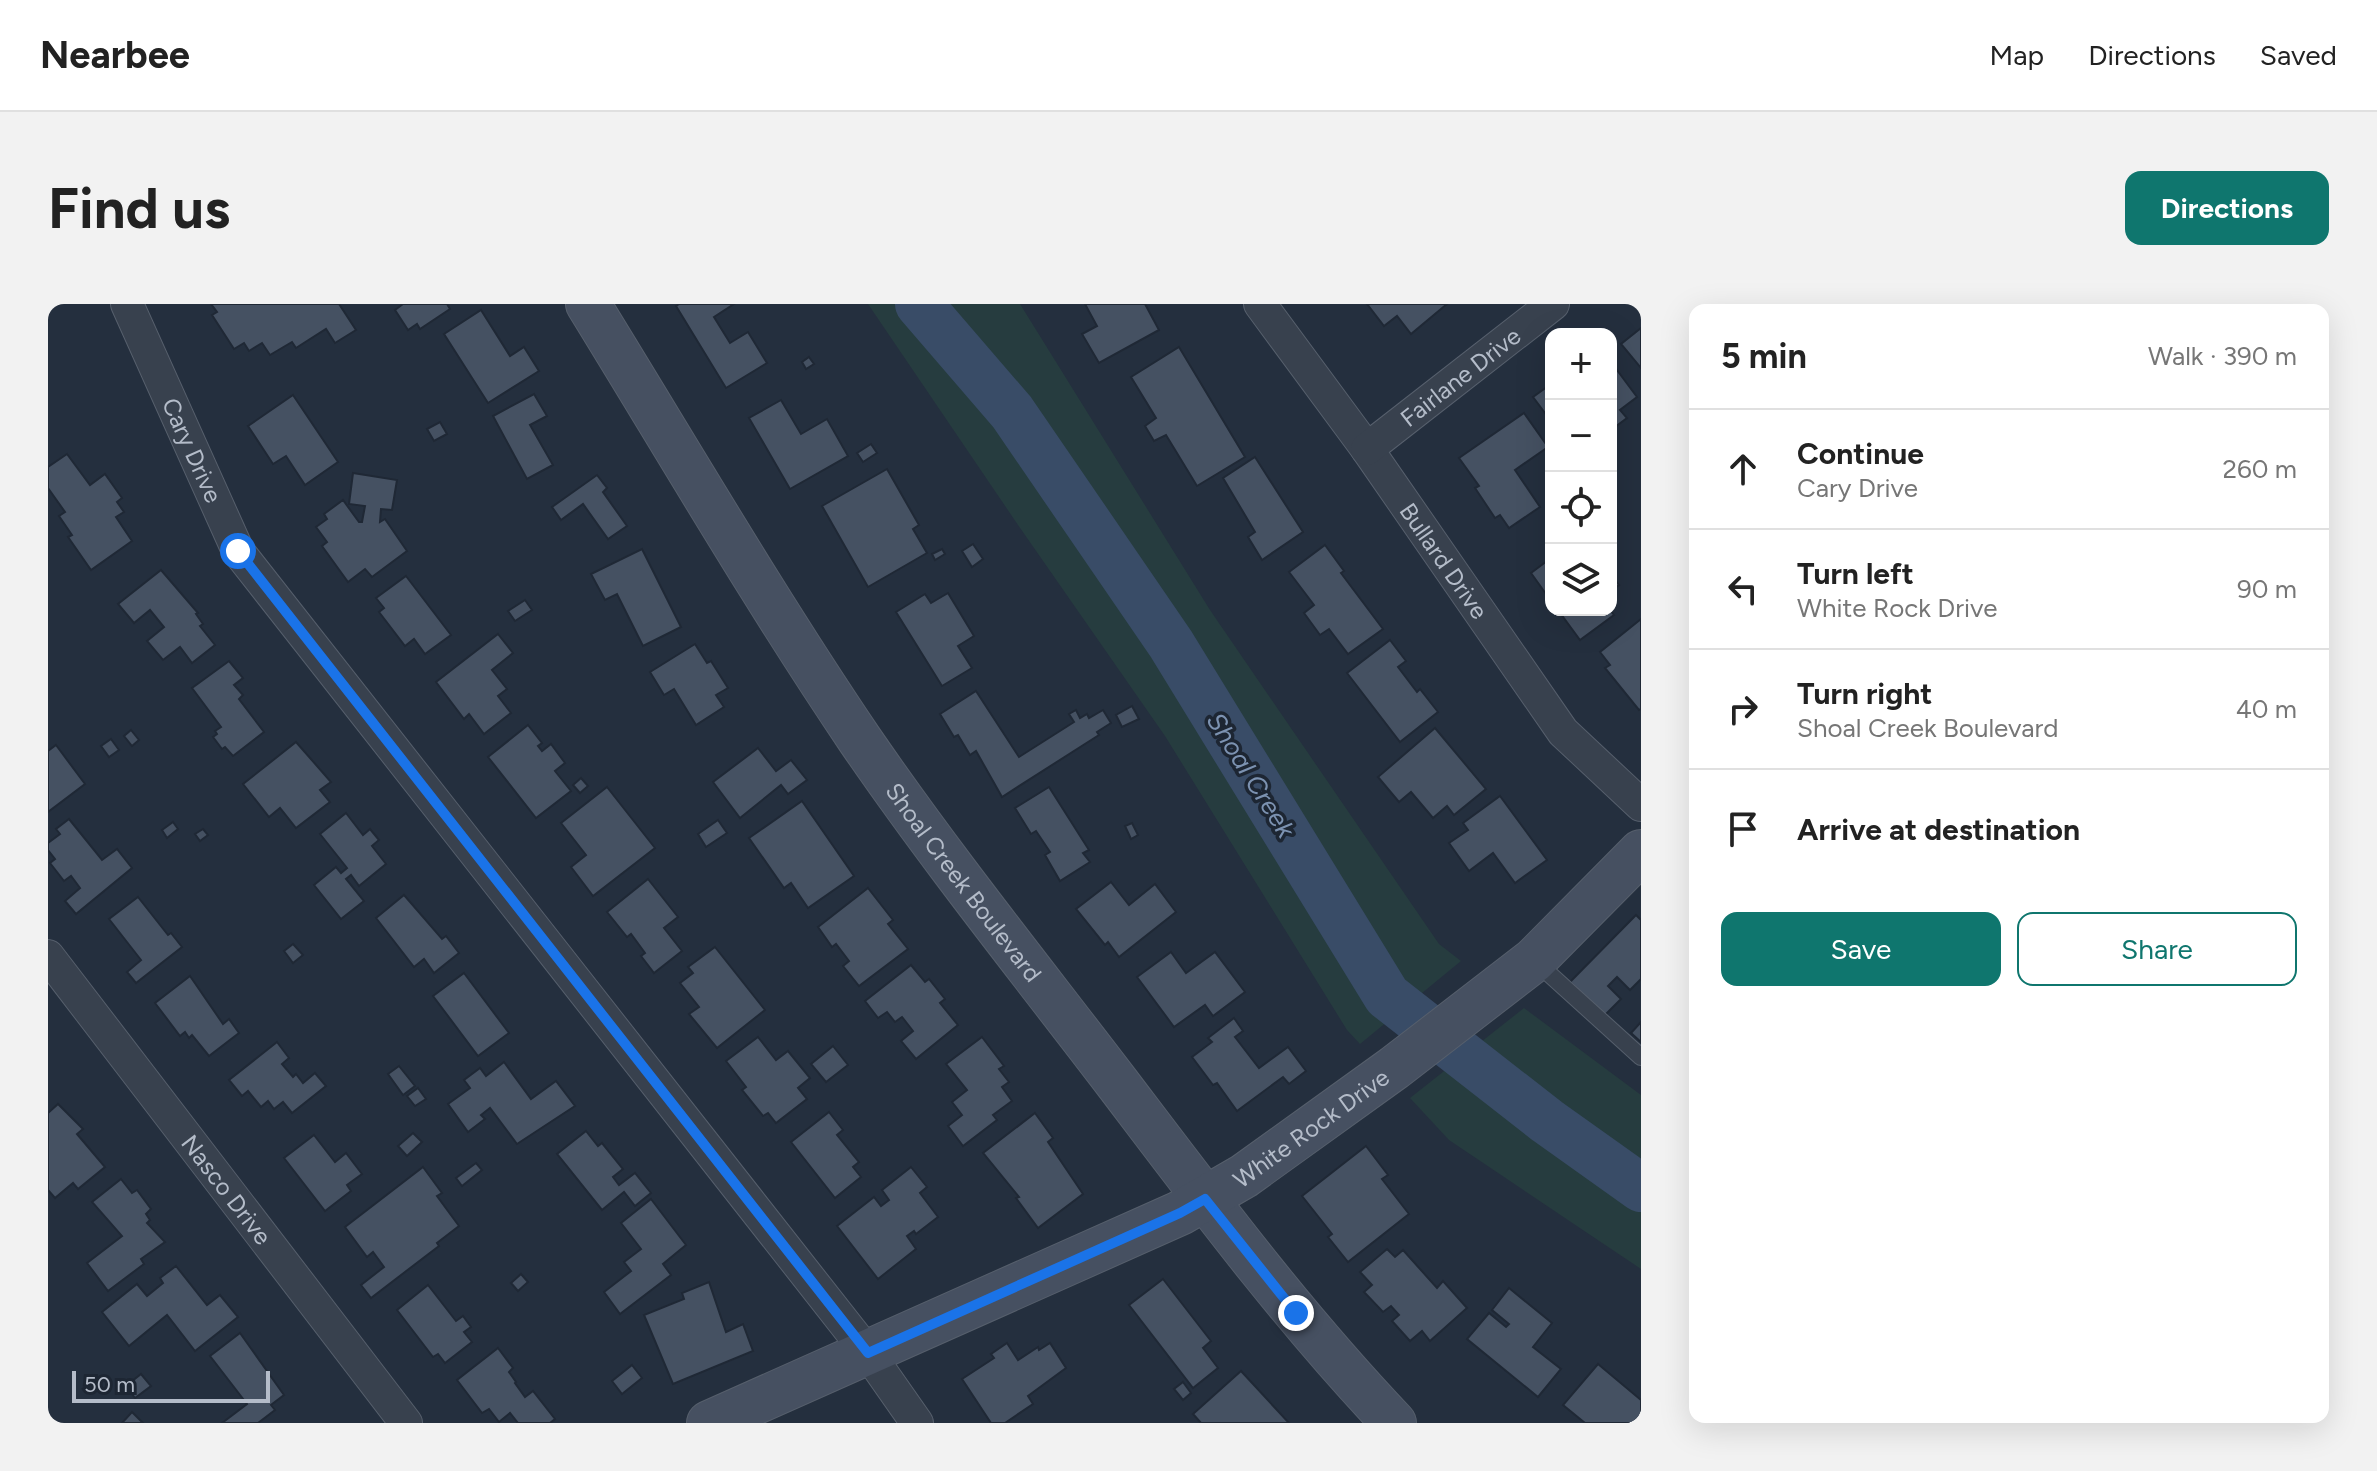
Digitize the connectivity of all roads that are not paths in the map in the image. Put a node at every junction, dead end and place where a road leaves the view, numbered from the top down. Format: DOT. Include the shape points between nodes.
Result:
graph roads {
  1 [pos="127,304"];
  2 [pos="588,304"];
  3 [pos="1260,304"];
  4 [pos="1553,304"];
  5 [pos="1367,449"];
  6 [pos="1641,805"];
  7 [pos="1641,852"];
  8 [pos="48,956"];
  9 [pos="1534,960"];
  10 [pos="1641,1057"];
  11 [pos="1205,1199"];
  12 [pos="868,1353"];
  13 [pos="406,1423"];
  14 [pos="709,1423"];
  15 [pos="917,1423"];
  16 [pos="1394,1423"];
  1 -- 12 [label="street, Cary Drive" via="238,551"];
  2 -- 11 [label="street, Shoal Creek Boulevard" via="861,740"];
  3 -- 5 [label="street, Bullard Drive"];
  4 -- 5 [label="street, Fairlane Drive"];
  5 -- 6 [label="street, Bullard Drive" via="1563,732"];
  7 -- 9 [label="street, White Rock Drive"];
  8 -- 13 [label="street, Nasco Drive"];
  9 -- 10 [label="lane"];
  9 -- 11 [label="street, White Rock Drive" via="1394,1068"];
  11 -- 12 [label="street, White Rock Drive"];
  11 -- 16 [label="street, Shoal Creek Boulevard"];
  12 -- 14 [label="street, White Rock Drive"];
  12 -- 15 [label="street, Cary Drive"];
}
